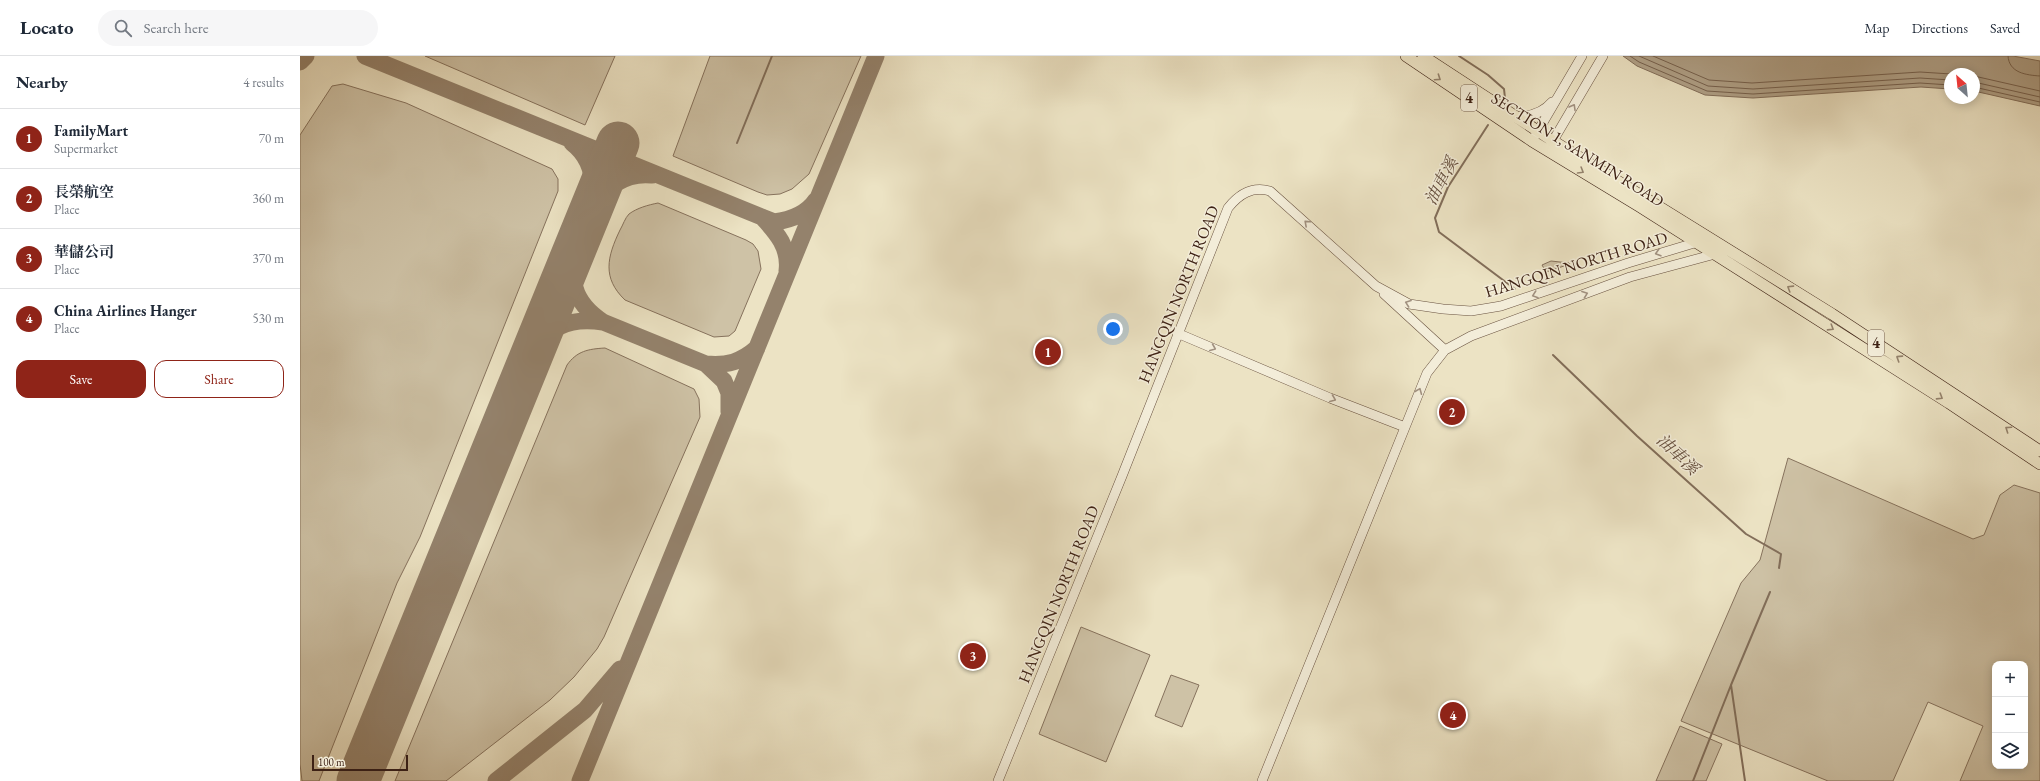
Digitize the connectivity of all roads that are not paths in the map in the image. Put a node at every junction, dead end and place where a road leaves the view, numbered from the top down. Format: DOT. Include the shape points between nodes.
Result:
graph roads {
  1 [pos="1406,56"];
  2 [pos="1423,56"];
  3 [pos="1582,56"];
  4 [pos="1603,56"];
  5 [pos="1559,95"];
  6 [pos="1514,116"];
  7 [pos="1538,131"];
  8 [pos="1532,141"];
  9 [pos="1550,146"];
  10 [pos="1710,238"];
  11 [pos="1696,242"];
  12 [pos="1729,250"];
  13 [pos="1715,254"];
  14 [pos="1376,286"];
  15 [pos="1177,333"];
  16 [pos="1445,350"];
  17 [pos="1405,427"];
  18 [pos="2040,451"];
  19 [pos="2040,464"];
  20 [pos="998,781"];
  21 [pos="1262,781"];
  1 -- 8 [label="main road, SECTION 1, SANMIN ROAD / 4, one-way"];
  2 -- 6 [label="main road, SECTION 1, SANMIN ROAD / 4"];
  3 -- 5 [label="street"];
  9 -- 4 [label="street, one-way"];
  5 -- 6 [label="street" via="1539,113"];
  5 -- 7 [label="street"];
  6 -- 7 [label="main road, SECTION 1, SANMIN ROAD / 4"];
  7 -- 8 [label="street"];
  7 -- 9 [label="main road, SECTION 1, SANMIN ROAD / 4"];
  8 -- 9 [label="main road, SECTION 1, SANMIN ROAD / 4"];
  9 -- 10 [label="main road, SECTION 1, SANMIN ROAD / 4"];
  9 -- 11 [label="main road, SECTION 1, SANMIN ROAD / 4, one-way"];
  10 -- 11 [label="street, HANGQIN NORTH ROAD"];
  10 -- 12 [label="main road, 4"];
  11 -- 13 [label="main road, SECTION 1, SANMIN ROAD / 4"];
  11 -- 14 [label="street, HANGQIN NORTH ROAD, one-way" via="1501,306 1471,311 1409,304"];
  12 -- 13 [label="street"];
  18 -- 12 [label="main road, 4, one-way" via="1832,314"];
  16 -- 13 [label="street, one-way" via="1471,336 1630,277"];
  13 -- 19 [label="main road, 4, one-way"];
  14 -- 15 [label="street, HANGQIN NORTH ROAD, one-way" via="1280,198 1261,188 1250,190 1238,197 1228,208"];
  14 -- 16 [label="street"];
  15 -- 17 [label="street, one-way"];
  15 -- 20 [label="street, HANGQIN NORTH ROAD"];
  17 -- 16 [label="street, one-way" via="1427,373"];
  17 -- 21 [label="street"];
}
